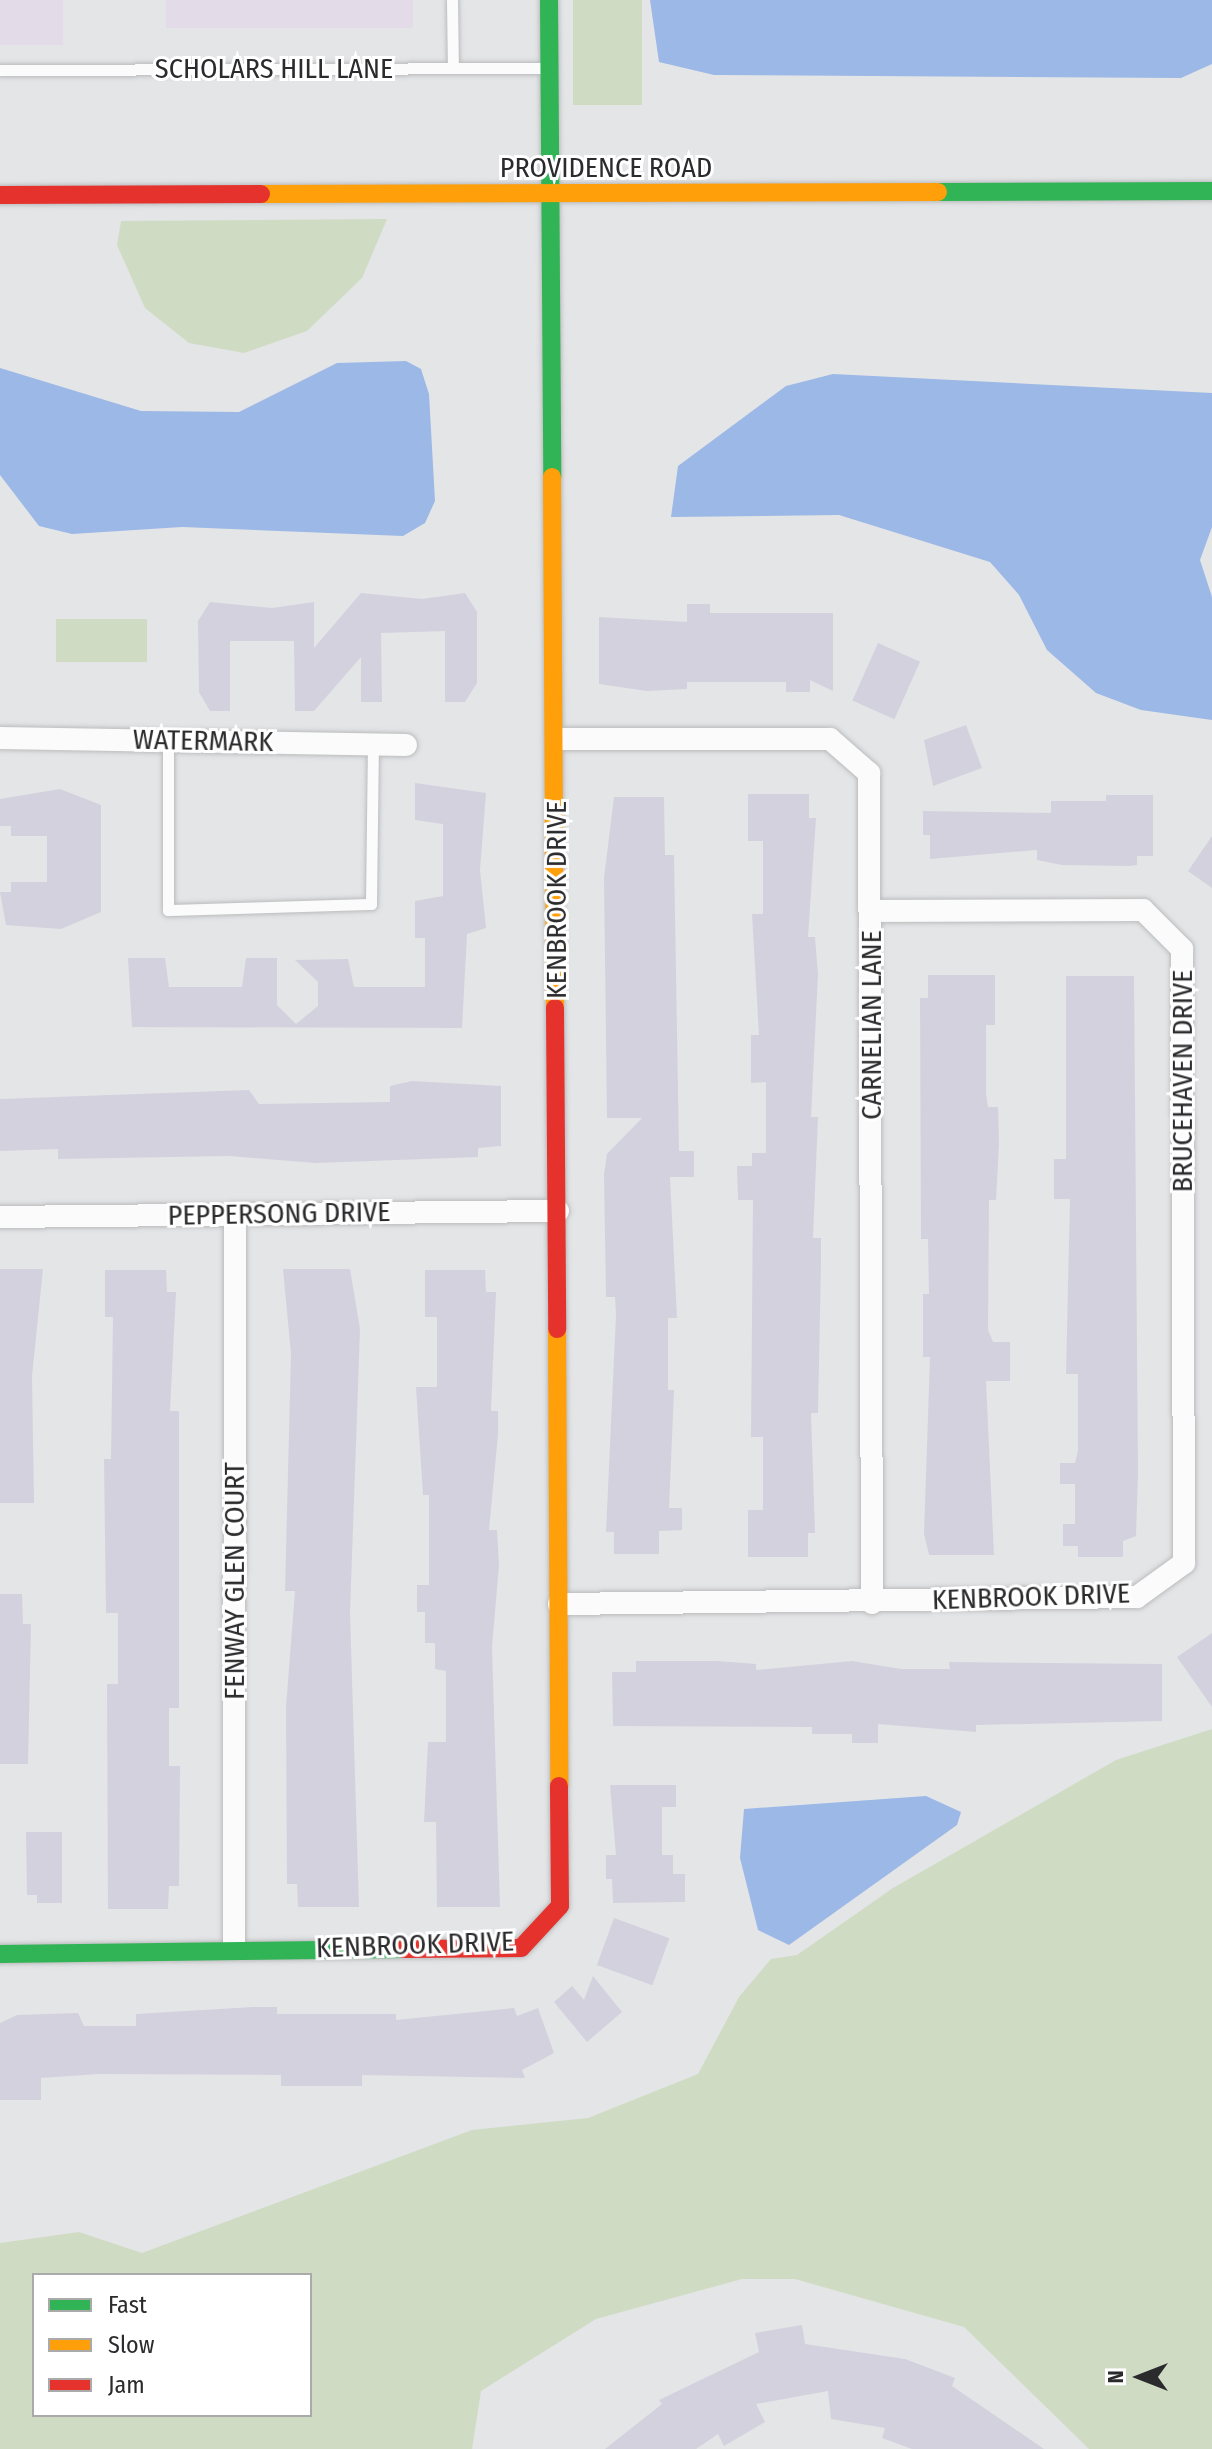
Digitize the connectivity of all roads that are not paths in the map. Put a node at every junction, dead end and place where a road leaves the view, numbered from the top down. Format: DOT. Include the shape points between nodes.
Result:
graph roads {
  1 [pos="452,0"];
  2 [pos="549,0"];
  3 [pos="453,68"];
  4 [pos="548,68"];
  5 [pos="0,70"];
  6 [pos="1212,191"];
  7 [pos="0,195"];
  8 [pos="551,196"];
  9 [pos="0,738"];
  10 [pos="557,739"];
  11 [pos="168,740"];
  12 [pos="373,745"];
  13 [pos="406,745"];
  14 [pos="872,911"];
  15 [pos="558,1211"];
  16 [pos="235,1214"];
  17 [pos="0,1217"];
  18 [pos="1183,1253"];
  19 [pos="872,1603"];
  20 [pos="559,1604"];
  21 [pos="234,1948"];
  22 [pos="0,1954"];
  1 -- 3 [label="lane"];
  2 -- 4 [label="street, KENBROOK DRIVE"];
  3 -- 4 [label="lane, SCHOLARS HILL LANE"];
  3 -- 5 [label="lane, SCHOLARS HILL LANE"];
  4 -- 8 [label="street, KENBROOK DRIVE"];
  6 -- 8 [label="street, PROVIDENCE ROAD"];
  7 -- 8 [label="street, PROVIDENCE ROAD"];
  8 -- 10 [label="street, KENBROOK DRIVE"];
  9 -- 11 [label="street, WATERMARK"];
  10 -- 14 [label="street, CARNELIAN LANE" via="830,739 869,773"];
  10 -- 15 [label="street, KENBROOK DRIVE"];
  11 -- 12 [label="street, WATERMARK"];
  11 -- 12 [label="lane" via="168,910 371,904"];
  12 -- 13 [label="street, WATERMARK"];
  14 -- 18 [label="street, BRUCEHAVEN DRIVE" via="1143,910 1182,949"];
  14 -- 19 [label="street, CARNELIAN LANE"];
  15 -- 16 [label="street, PEPPERSONG DRIVE"];
  15 -- 20 [label="street, KENBROOK DRIVE"];
  16 -- 17 [label="street, PEPPERSONG DRIVE"];
  16 -- 21 [label="street, FENWAY GLEN COURT"];
  18 -- 19 [label="street, KENBROOK DRIVE" via="1184,1563 1137,1597"];
  19 -- 20 [label="street, KENBROOK DRIVE"];
  20 -- 21 [label="street, KENBROOK DRIVE" via="560,1906 521,1948"];
  21 -- 22 [label="street, KENBROOK DRIVE"];
}
